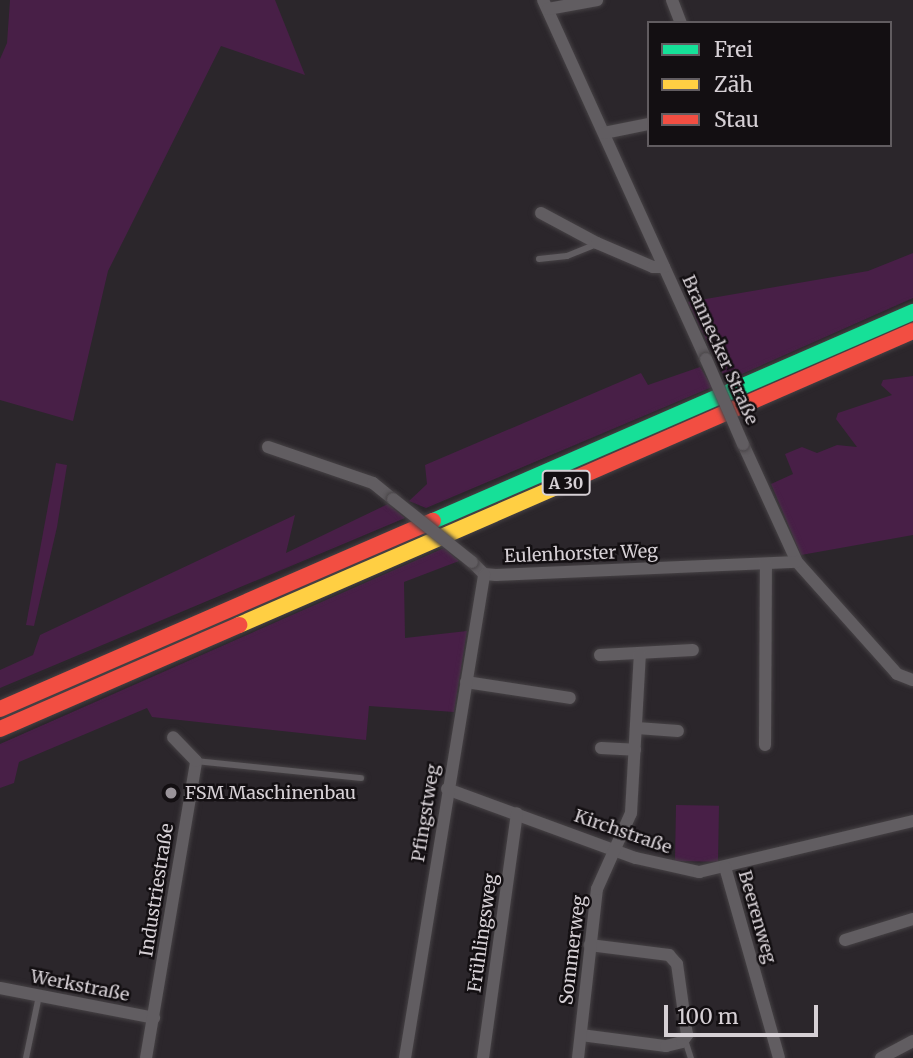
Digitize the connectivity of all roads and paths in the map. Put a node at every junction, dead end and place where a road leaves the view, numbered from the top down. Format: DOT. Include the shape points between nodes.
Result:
graph roads {
  1 [pos="597,0"];
  2 [pos="671,0"];
  3 [pos="545,5"];
  4 [pos="680,21"];
  5 [pos="647,124"];
  6 [pos="604,133"];
  7 [pos="541,213"];
  8 [pos="597,243"];
  9 [pos="539,259"];
  10 [pos="664,267"];
  11 [pos="913,312"];
  12 [pos="913,331"];
  13 [pos="268,447"];
  14 [pos="797,562"];
  15 [pos="766,564"];
  16 [pos="484,574"];
  17 [pos="693,650"];
  18 [pos="640,653"];
  19 [pos="600,654"];
  20 [pos="913,680"];
  21 [pos="466,682"];
  22 [pos="570,698"];
  23 [pos="0,709"];
  24 [pos="637,728"];
  25 [pos="0,729"];
  26 [pos="678,731"];
  27 [pos="173,737"];
  28 [pos="765,745"];
  29 [pos="601,748"];
  30 [pos="635,750"];
  31 [pos="196,761"];
  32 [pos="361,778"];
  33 [pos="447,789"];
  34 [pos="517,813"];
  35 [pos="912,824"];
  36 [pos="616,849"];
  37 [pos="725,867"];
  38 [pos="913,919"];
  39 [pos="845,940"];
  40 [pos="590,945"];
  41 [pos="0,988"];
  42 [pos="39,996"];
  43 [pos="154,1018"];
  44 [pos="581,1035"];
  45 [pos="685,1039"];
  46 [pos="913,1041"];
  47 [pos="26,1058"];
  48 [pos="146,1058"];
  49 [pos="405,1058"];
  50 [pos="483,1058"];
  51 [pos="578,1058"];
  52 [pos="691,1058"];
  53 [pos="779,1058"];
  54 [pos="881,1058"];
  1 -- 3 [label="street"];
  2 -- 4 [label="street"];
  3 -- 6 [label="street, Brannecker Straße"];
  5 -- 6 [label="street"];
  6 -- 10 [label="street, Brannecker Straße"];
  7 -- 8 [label="street"];
  8 -- 9 [label="lane" via="567,256"];
  8 -- 10 [label="street"];
  10 -- 14 [label="street, Brannecker Straße, bridge"];
  11 -- 23 [label="highway, A 30"];
  12 -- 25 [label="highway, A 30"];
  13 -- 16 [label="street, Eulenhorster Weg, bridge" via="373,483"];
  14 -- 15 [label="street, Eulenhorster Weg"];
  14 -- 20 [label="street, Brannecker Straße" via="897,674"];
  15 -- 16 [label="street, Eulenhorster Weg"];
  15 -- 28 [label="street"];
  16 -- 21 [label="street, Pfingstweg"];
  17 -- 18 [label="street"];
  18 -- 19 [label="street"];
  18 -- 24 [label="street, Sommerweg"];
  21 -- 22 [label="street"];
  21 -- 33 [label="street, Pfingstweg"];
  24 -- 26 [label="street"];
  24 -- 30 [label="street, Sommerweg"];
  27 -- 31 [label="street"];
  29 -- 30 [label="street"];
  30 -- 36 [label="street, Sommerweg" via="631,813"];
  31 -- 32 [label="lane"];
  31 -- 43 [label="street, Industriestraße"];
  33 -- 34 [label="street, Kirchstraße"];
  33 -- 49 [label="street, Pfingstweg"];
  34 -- 36 [label="street, Kirchstraße"];
  34 -- 50 [label="street, Frühlingsweg"];
  35 -- 37 [label="street, Kirchstraße"];
  36 -- 37 [label="street, Kirchstraße" via="699,872"];
  36 -- 40 [label="street, Sommerweg" via="597,889"];
  37 -- 53 [label="street, Beerenweg"];
  38 -- 39 [label="street"];
  40 -- 44 [label="street, Sommerweg"];
  40 -- 45 [label="street" via="669,955 677,964"];
  41 -- 42 [label="street, Werkstraße"];
  42 -- 43 [label="street, Werkstraße"];
  42 -- 47 [label="lane"];
  43 -- 48 [label="street, Industriestraße"];
  44 -- 45 [label="street" via="666,1046"];
  44 -- 51 [label="street, Sommerweg"];
  45 -- 52 [label="lane"];
  46 -- 54 [label="street"];
}
